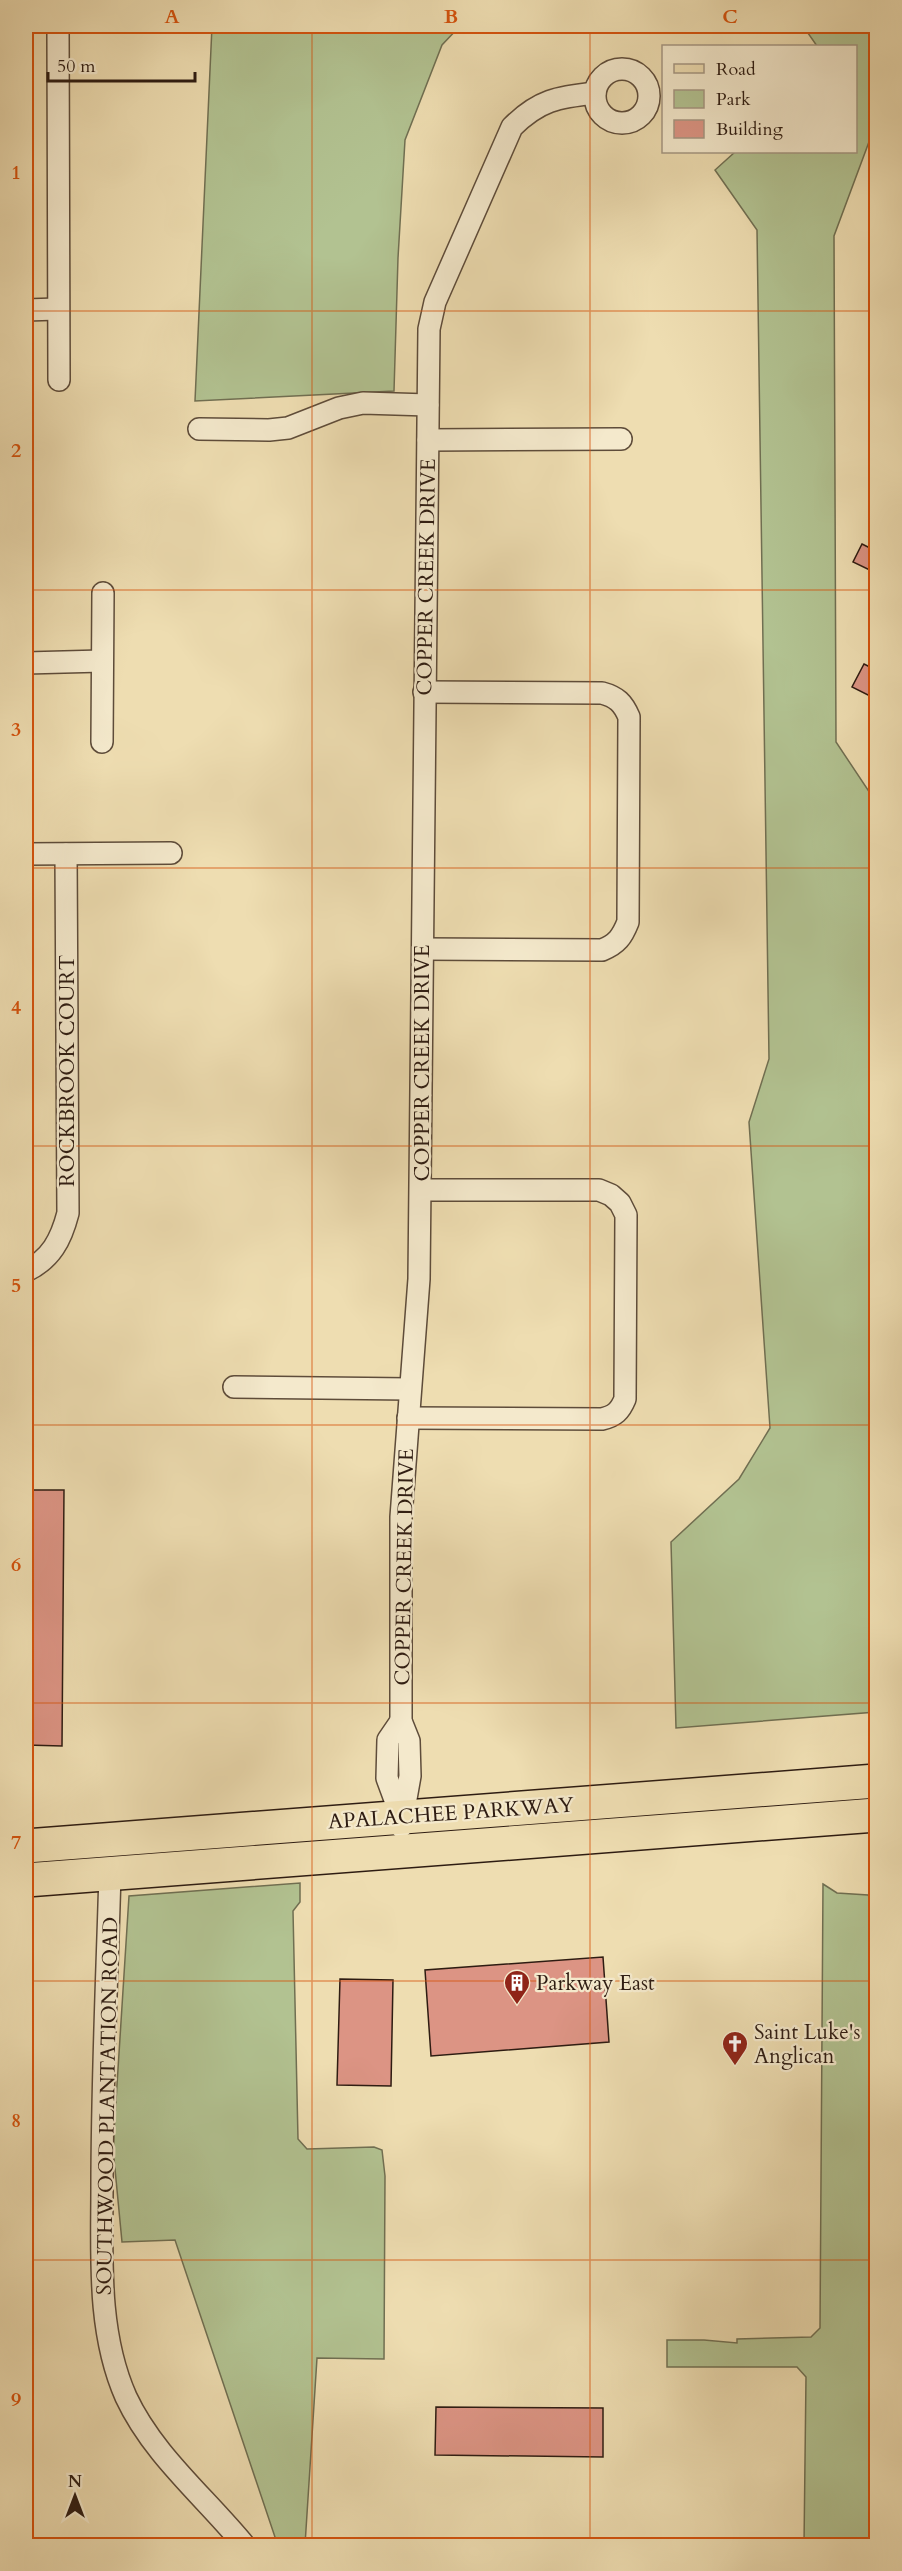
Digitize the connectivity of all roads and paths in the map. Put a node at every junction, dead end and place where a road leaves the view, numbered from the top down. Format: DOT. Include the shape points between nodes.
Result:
graph roads {
  1 [pos="58,26"];
  2 [pos="595,93"];
  3 [pos="57,309"];
  4 [pos="26,310"];
  5 [pos="59,380"];
  6 [pos="428,405"];
  7 [pos="199,429"];
  8 [pos="428,440"];
  9 [pos="621,440"];
  10 [pos="103,593"];
  11 [pos="102,662"];
  12 [pos="26,663"];
  13 [pos="424,692"];
  14 [pos="102,742"];
  15 [pos="171,853"];
  16 [pos="26,854"];
  17 [pos="66,854"];
  18 [pos="423,949"];
  19 [pos="421,1190"];
  20 [pos="26,1271"];
  21 [pos="234,1387"];
  22 [pos="410,1389"];
  23 [pos="408,1418"];
  24 [pos="876,1781"];
  25 [pos="876,1815"];
  26 [pos="401,1817"];
  27 [pos="145,1838"];
  28 [pos="98,1841"];
  29 [pos="26,1846"];
  30 [pos="401,1851"];
  31 [pos="110,1873"];
  32 [pos="64,1877"];
  33 [pos="26,1880"];
  34 [pos="245,2546"];
  1 -- 3 [label="street"];
  2 -- 6 [label="street, COPPER CREEK DRIVE" via="542,103 526,113 509,133 435,302 428,343"];
  3 -- 4 [label="street"];
  3 -- 5 [label="street"];
  6 -- 7 [label="street" via="363,403 288,428"];
  6 -- 8 [label="street, COPPER CREEK DRIVE"];
  8 -- 9 [label="street"];
  8 -- 13 [label="street, COPPER CREEK DRIVE"];
  10 -- 11 [label="street"];
  11 -- 12 [label="street"];
  11 -- 14 [label="street"];
  13 -- 18 [label="street, COPPER CREEK DRIVE"];
  13 -- 18 [label="street" via="602,693 614,696 629,717 628,922 622,936 602,950"];
  15 -- 17 [label="street"];
  16 -- 17 [label="street"];
  17 -- 20 [label="street, ROCKBROOK COURT" via="68,1213 54,1249 41,1264"];
  18 -- 19 [label="street, COPPER CREEK DRIVE"];
  19 -- 22 [label="street, COPPER CREEK DRIVE"];
  19 -- 23 [label="street" via="599,1190 620,1203 626,1215 625,1399 620,1410 602,1419"];
  21 -- 22 [label="street"];
  22 -- 23 [label="street, COPPER CREEK DRIVE"];
  23 -- 26 [label="street, COPPER CREEK DRIVE" via="401,1517 401,1721 409,1741 410,1776"];
  24 -- 26 [label="main road, APALACHEE PARKWAY"];
  25 -- 30 [label="main road, APALACHEE PARKWAY"];
  26 -- 27 [label="main road, APALACHEE PARKWAY"];
  26 -- 30 [label="street, COPPER CREEK DRIVE"];
  27 -- 28 [label="main road, APALACHEE PARKWAY"];
  27 -- 31 [label="main road" via="117,1854"];
  28 -- 29 [label="main road, APALACHEE PARKWAY"];
  28 -- 32 [label="main road" via="91,1858"];
  30 -- 31 [label="main road, APALACHEE PARKWAY"];
  31 -- 32 [label="main road, APALACHEE PARKWAY"];
  31 -- 34 [label="street, SOUTHWOOD PLANTATION ROAD" via="102,2266 111,2353 126,2397 140,2422"];
  32 -- 33 [label="main road, APALACHEE PARKWAY"];
}
